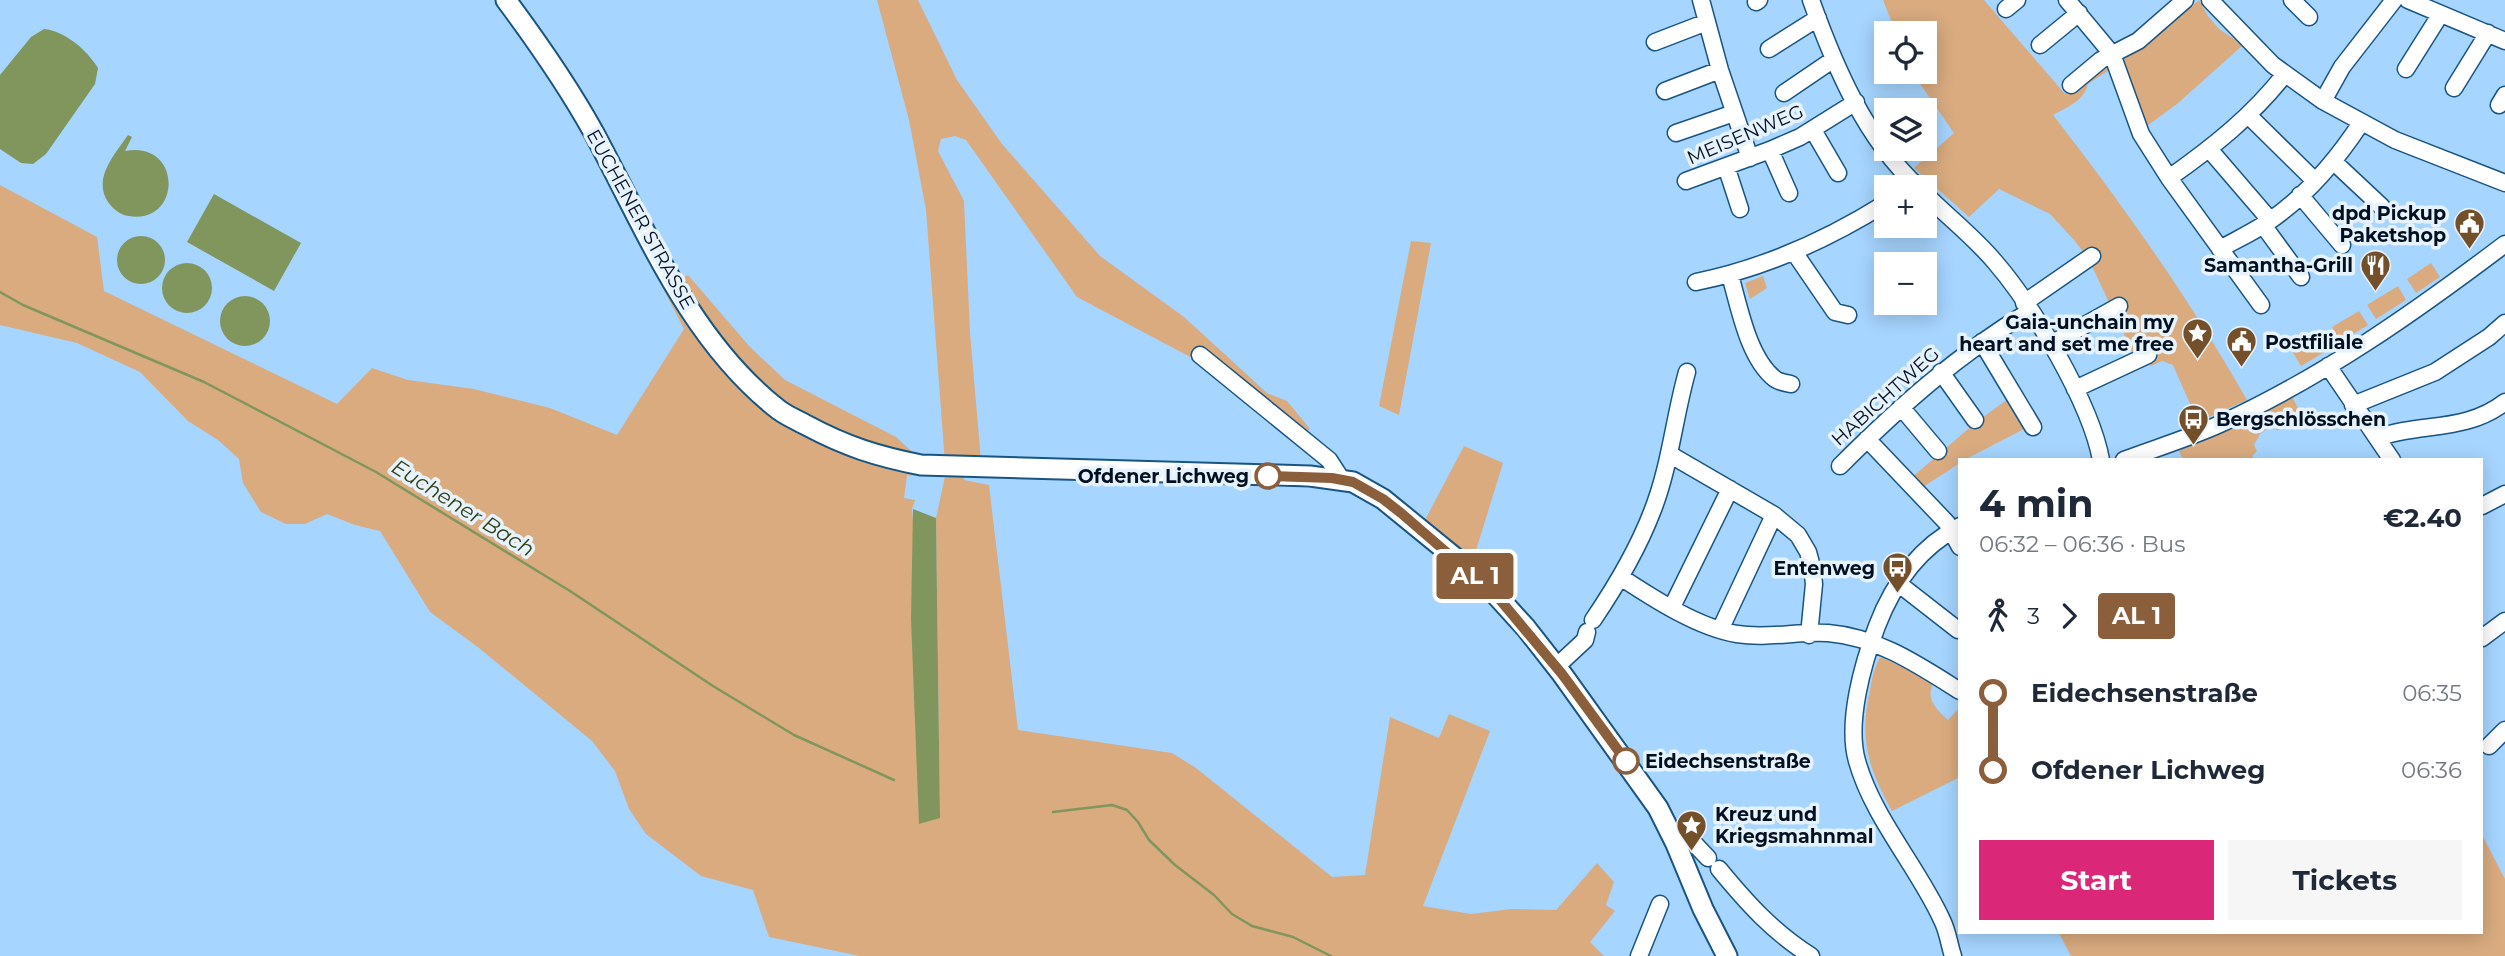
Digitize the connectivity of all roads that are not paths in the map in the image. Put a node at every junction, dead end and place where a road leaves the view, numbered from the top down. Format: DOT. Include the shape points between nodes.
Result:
graph roads {
  1 [pos="506,0"];
  2 [pos="1702,0"];
  3 [pos="1811,0"];
  4 [pos="2067,0"];
  5 [pos="2185,0"];
  6 [pos="2292,0"];
  7 [pos="2393,0"];
  8 [pos="2408,0"];
  9 [pos="2215,2"];
  10 [pos="2079,13"];
  11 [pos="2440,15"];
  12 [pos="2309,17"];
  13 [pos="1818,18"];
  14 [pos="1707,22"];
  15 [pos="2488,33"];
  16 [pos="2505,41"];
  17 [pos="1655,42"];
  18 [pos="2040,45"];
  19 [pos="1769,49"];
  20 [pos="2112,54"];
  21 [pos="1834,59"];
  22 [pos="1720,69"];
  23 [pos="2406,69"];
  24 [pos="2286,74"];
  25 [pos="2071,85"];
  26 [pos="2454,88"];
  27 [pos="1665,91"];
  28 [pos="1784,93"];
  29 [pos="2323,101"];
  30 [pos="1856,102"];
  31 [pos="1734,113"];
  32 [pos="2249,116"];
  33 [pos="2361,123"];
  34 [pos="1813,130"];
  35 [pos="1676,133"];
  36 [pos="2209,149"];
  37 [pos="1770,150"];
  38 [pos="1750,158"];
  39 [pos="2334,162"];
  40 [pos="1726,166"];
  41 [pos="1838,173"];
  42 [pos="1905,175"];
  43 [pos="2169,178"];
  44 [pos="1686,181"];
  45 [pos="2315,181"];
  46 [pos="2505,183"];
  47 [pos="1789,193"];
  48 [pos="2300,195"];
  49 [pos="1937,207"];
  50 [pos="2382,207"];
  51 [pos="1740,209"];
  52 [pos="1874,210"];
  53 [pos="2266,223"];
  54 [pos="2505,244"];
  55 [pos="2342,245"];
  56 [pos="2220,249"];
  57 [pos="1794,252"];
  58 [pos="2092,256"];
  59 [pos="1730,275"];
  60 [pos="2301,277"];
  61 [pos="1696,282"];
  62 [pos="2261,305"];
  63 [pos="2119,306"];
  64 [pos="2027,307"];
  65 [pos="1848,315"];
  66 [pos="2505,323"];
  67 [pos="1982,342"];
  68 [pos="2051,344"];
  69 [pos="1200,355"];
  70 [pos="2148,355"];
  71 [pos="2328,366"];
  72 [pos="1686,372"];
  73 [pos="1941,372"];
  74 [pos="1791,384"];
  75 [pos="2075,389"];
  76 [pos="2505,402"];
  77 [pos="2353,405"];
  78 [pos="1900,407"];
  79 [pos="1975,420"];
  80 [pos="2033,427"];
  81 [pos="2374,435"];
  82 [pos="1867,439"];
  83 [pos="1938,451"];
  84 [pos="1669,454"];
  85 [pos="2101,458"];
  86 [pos="2129,458"];
  87 [pos="2391,458"];
  88 [pos="1840,466"];
  89 [pos="1342,480"];
  90 [pos="1730,489"];
  91 [pos="2505,494"];
  92 [pos="2483,505"];
  93 [pos="1774,515"];
  94 [pos="1955,528"];
  95 [pos="1622,578"];
  96 [pos="1899,583"];
  97 [pos="1672,607"];
  98 [pos="2505,621"];
  99 [pos="1720,630"];
  100 [pos="1958,630"];
  101 [pos="1809,635"];
  102 [pos="2483,637"];
  103 [pos="1871,643"];
  104 [pos="1556,667"];
  105 [pos="1958,690"];
  106 [pos="2505,730"];
  107 [pos="2488,746"];
  108 [pos="1676,844"];
  109 [pos="1660,904"];
  110 [pos="1639,956"];
  111 [pos="1727,956"];
  112 [pos="1811,956"];
  113 [pos="1953,956"];
  1 -- 89 [label="main road, EUCHENER STRASSE" via="545,52 593,131 684,303 734,368 780,411 872,455 921,465"];
  2 -- 14 [label="street"];
  3 -- 13 [label="street"];
  4 -- 10 [label="street"];
  5 -- 20 [label="street" via="2138,41"];
  6 -- 12 [label="street"];
  7 -- 29 [label="street" via="2342,67"];
  8 -- 11 [label="street"];
  9 -- 24 [label="street"];
  10 -- 18 [label="street"];
  10 -- 20 [label="street"];
  11 -- 15 [label="street"];
  11 -- 23 [label="street"];
  13 -- 19 [label="street"];
  13 -- 21 [label="street"];
  14 -- 17 [label="street"];
  14 -- 22 [label="street"];
  15 -- 16 [label="street"];
  15 -- 26 [label="street"];
  20 -- 25 [label="street"];
  20 -- 43 [label="street" via="2141,134"];
  21 -- 28 [label="street"];
  21 -- 30 [label="street"];
  22 -- 27 [label="street"];
  22 -- 31 [label="street"];
  24 -- 29 [label="street"];
  24 -- 32 [label="street"];
  29 -- 33 [label="street"];
  30 -- 34 [label="street, MEISENWEG"];
  30 -- 42 [label="street" via="1883,150"];
  31 -- 35 [label="street"];
  31 -- 38 [label="street"];
  32 -- 36 [label="street"];
  32 -- 45 [label="street"];
  33 -- 39 [label="street"];
  33 -- 46 [label="street"];
  34 -- 37 [label="street, MEISENWEG"];
  34 -- 41 [label="street"];
  36 -- 43 [label="street"];
  36 -- 53 [label="street"];
  37 -- 38 [label="street, MEISENWEG"];
  37 -- 47 [label="street"];
  38 -- 40 [label="street, MEISENWEG"];
  39 -- 45 [label="street"];
  39 -- 50 [label="street"];
  40 -- 44 [label="street, MEISENWEG"];
  40 -- 51 [label="street"];
  43 -- 56 [label="street"];
  45 -- 48 [label="street"];
  48 -- 53 [label="street"];
  48 -- 55 [label="street"];
  49 -- 64 [label="street" via="1995,262"];
  52 -- 57 [label="street"];
  53 -- 56 [label="street"];
  53 -- 60 [label="street"];
  54 -- 71 [label="street" via="2419,308"];
  56 -- 62 [label="street"];
  57 -- 59 [label="street"];
  57 -- 65 [label="street" via="1835,312"];
  58 -- 64 [label="street, HABICHTWEG"];
  59 -- 61 [label="street"];
  59 -- 74 [label="street" via="1758,358 1776,380"];
  63 -- 68 [label="street"];
  64 -- 67 [label="street, HABICHTWEG"];
  64 -- 68 [label="street"];
  66 -- 77 [label="street" via="2435,372"];
  67 -- 73 [label="street, HABICHTWEG"];
  67 -- 80 [label="street"];
  68 -- 75 [label="street"];
  69 -- 89 [label="street" via="1329,460"];
  70 -- 75 [label="street"];
  71 -- 77 [label="street"];
  71 -- 86 [label="street" via="2218,424"];
  72 -- 84 [label="street"];
  73 -- 78 [label="street, HABICHTWEG"];
  73 -- 79 [label="street"];
  75 -- 85 [label="street"];
  76 -- 81 [label="street" via="2447,426"];
  77 -- 81 [label="street"];
  78 -- 82 [label="street, HABICHTWEG"];
  78 -- 83 [label="street"];
  81 -- 87 [label="street"];
  82 -- 88 [label="street, HABICHTWEG"];
  82 -- 94 [label="street"];
  84 -- 90 [label="street"];
  84 -- 95 [label="street" via="1653,511"];
  89 -- 104 [label="main road, EUCHENER STRASSE" via="1383,499 1460,561 1496,595"];
  90 -- 93 [label="street"];
  90 -- 97 [label="street"];
  91 -- 92 [label="street"];
  93 -- 99 [label="street"];
  93 -- 101 [label="street" via="1798,535 1808,552 1814,584"];
  94 -- 96 [label="street" via="1927,549"];
  95 -- 97 [label="street"];
  95 -- 104 [label="street" via="1585,640"];
  96 -- 100 [label="street"];
  96 -- 103 [label="street"];
  97 -- 99 [label="street"];
  98 -- 102 [label="street"];
  99 -- 101 [label="street" via="1770,637"];
  101 -- 103 [label="street" via="1826,633"];
  103 -- 105 [label="street" via="1925,667"];
  103 -- 113 [label="street" via="1853,731 1857,761 1877,809 1942,919"];
  104 -- 108 [label="main road, EUCHENER STRASSE" via="1658,808"];
  106 -- 107 [label="street"];
  108 -- 111 [label="main road, EUCHENER STRASSE"];
  108 -- 112 [label="street" via="1691,841 1763,920"];
  109 -- 110 [label="street"];
}
